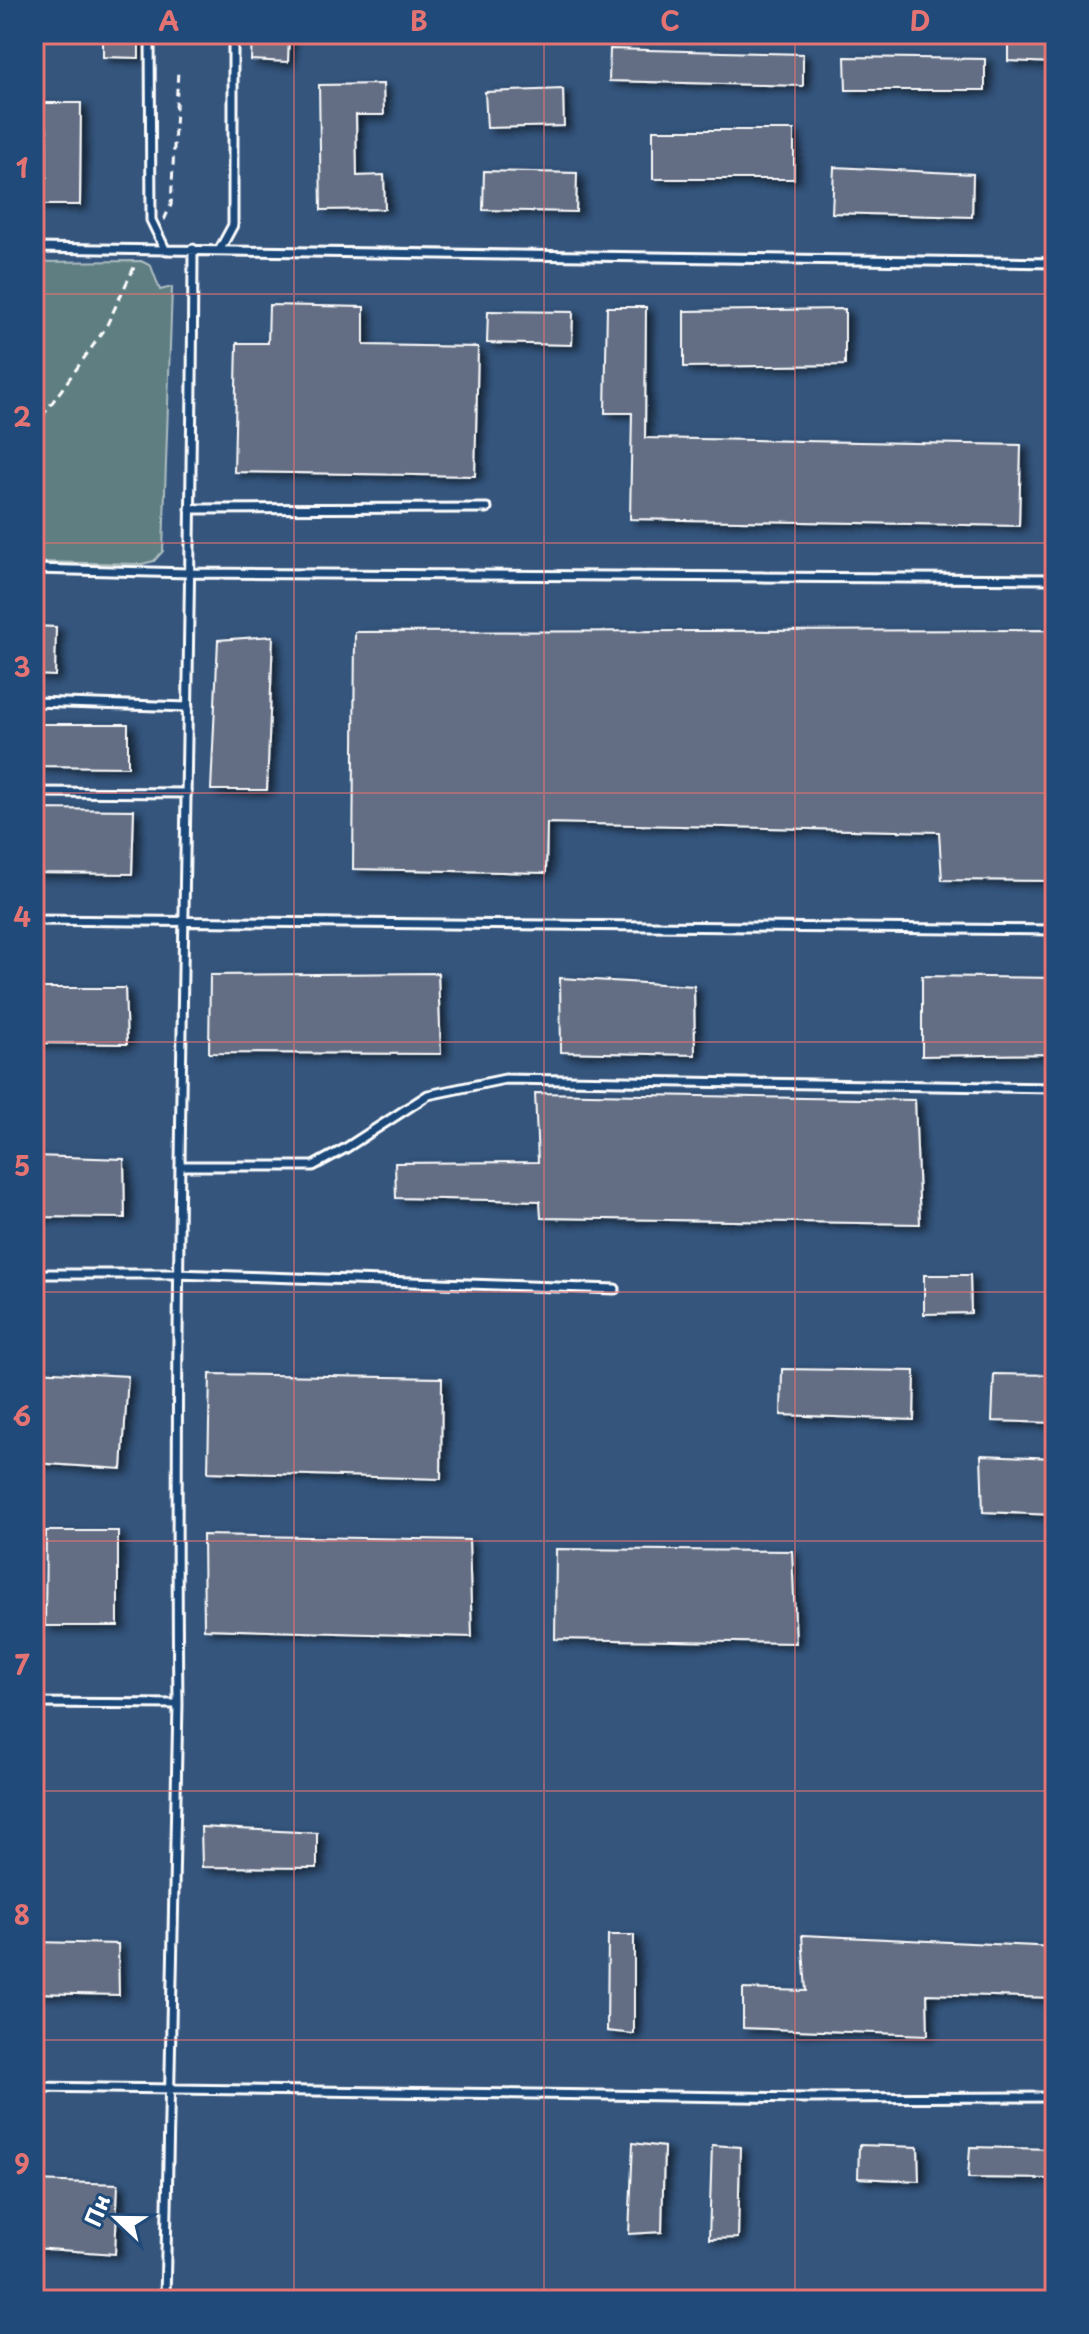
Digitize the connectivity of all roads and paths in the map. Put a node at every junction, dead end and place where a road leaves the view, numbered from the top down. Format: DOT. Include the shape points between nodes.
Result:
graph roads {
  1 [pos="150,34"];
  2 [pos="233,34"];
  3 [pos="34,248"];
  4 [pos="165,249"];
  5 [pos="193,249"];
  6 [pos="220,249"];
  7 [pos="1055,263"];
  8 [pos="487,508"];
  9 [pos="190,509"];
  10 [pos="34,569"];
  11 [pos="189,573"];
  12 [pos="1055,579"];
  13 [pos="34,702"];
  14 [pos="188,707"];
  15 [pos="34,792"];
  16 [pos="187,793"];
  17 [pos="34,920"];
  18 [pos="185,922"];
  19 [pos="1055,930"];
  20 [pos="1055,1088"];
  21 [pos="180,1166"];
  22 [pos="34,1274"];
  23 [pos="177,1274"];
  24 [pos="615,1289"];
  25 [pos="34,1703"];
  26 [pos="178,1704"];
  27 [pos="34,2087"];
  28 [pos="169,2088"];
  29 [pos="1055,2097"];
  30 [pos="165,2300"];
  1 -- 4 [label="lane" via="151,220"];
  2 -- 6 [label="lane" via="233,225"];
  3 -- 4 [label="lane"];
  4 -- 5 [label="lane"];
  5 -- 6 [label="lane"];
  5 -- 9 [label="lane"];
  6 -- 7 [label="lane"];
  8 -- 9 [label="lane"];
  9 -- 11 [label="lane"];
  10 -- 11 [label="lane"];
  11 -- 12 [label="lane"];
  11 -- 14 [label="lane"];
  13 -- 14 [label="lane"];
  14 -- 16 [label="lane"];
  15 -- 16 [label="lane"];
  16 -- 18 [label="lane"];
  17 -- 18 [label="lane"];
  18 -- 19 [label="lane"];
  18 -- 21 [label="lane"];
  20 -- 21 [label="lane" via="505,1079 428,1095 313,1166"];
  21 -- 23 [label="lane"];
  22 -- 23 [label="lane"];
  23 -- 24 [label="lane"];
  23 -- 26 [label="lane"];
  25 -- 26 [label="lane"];
  26 -- 28 [label="lane"];
  27 -- 28 [label="lane"];
  28 -- 29 [label="lane"];
  28 -- 30 [label="lane"];
}
